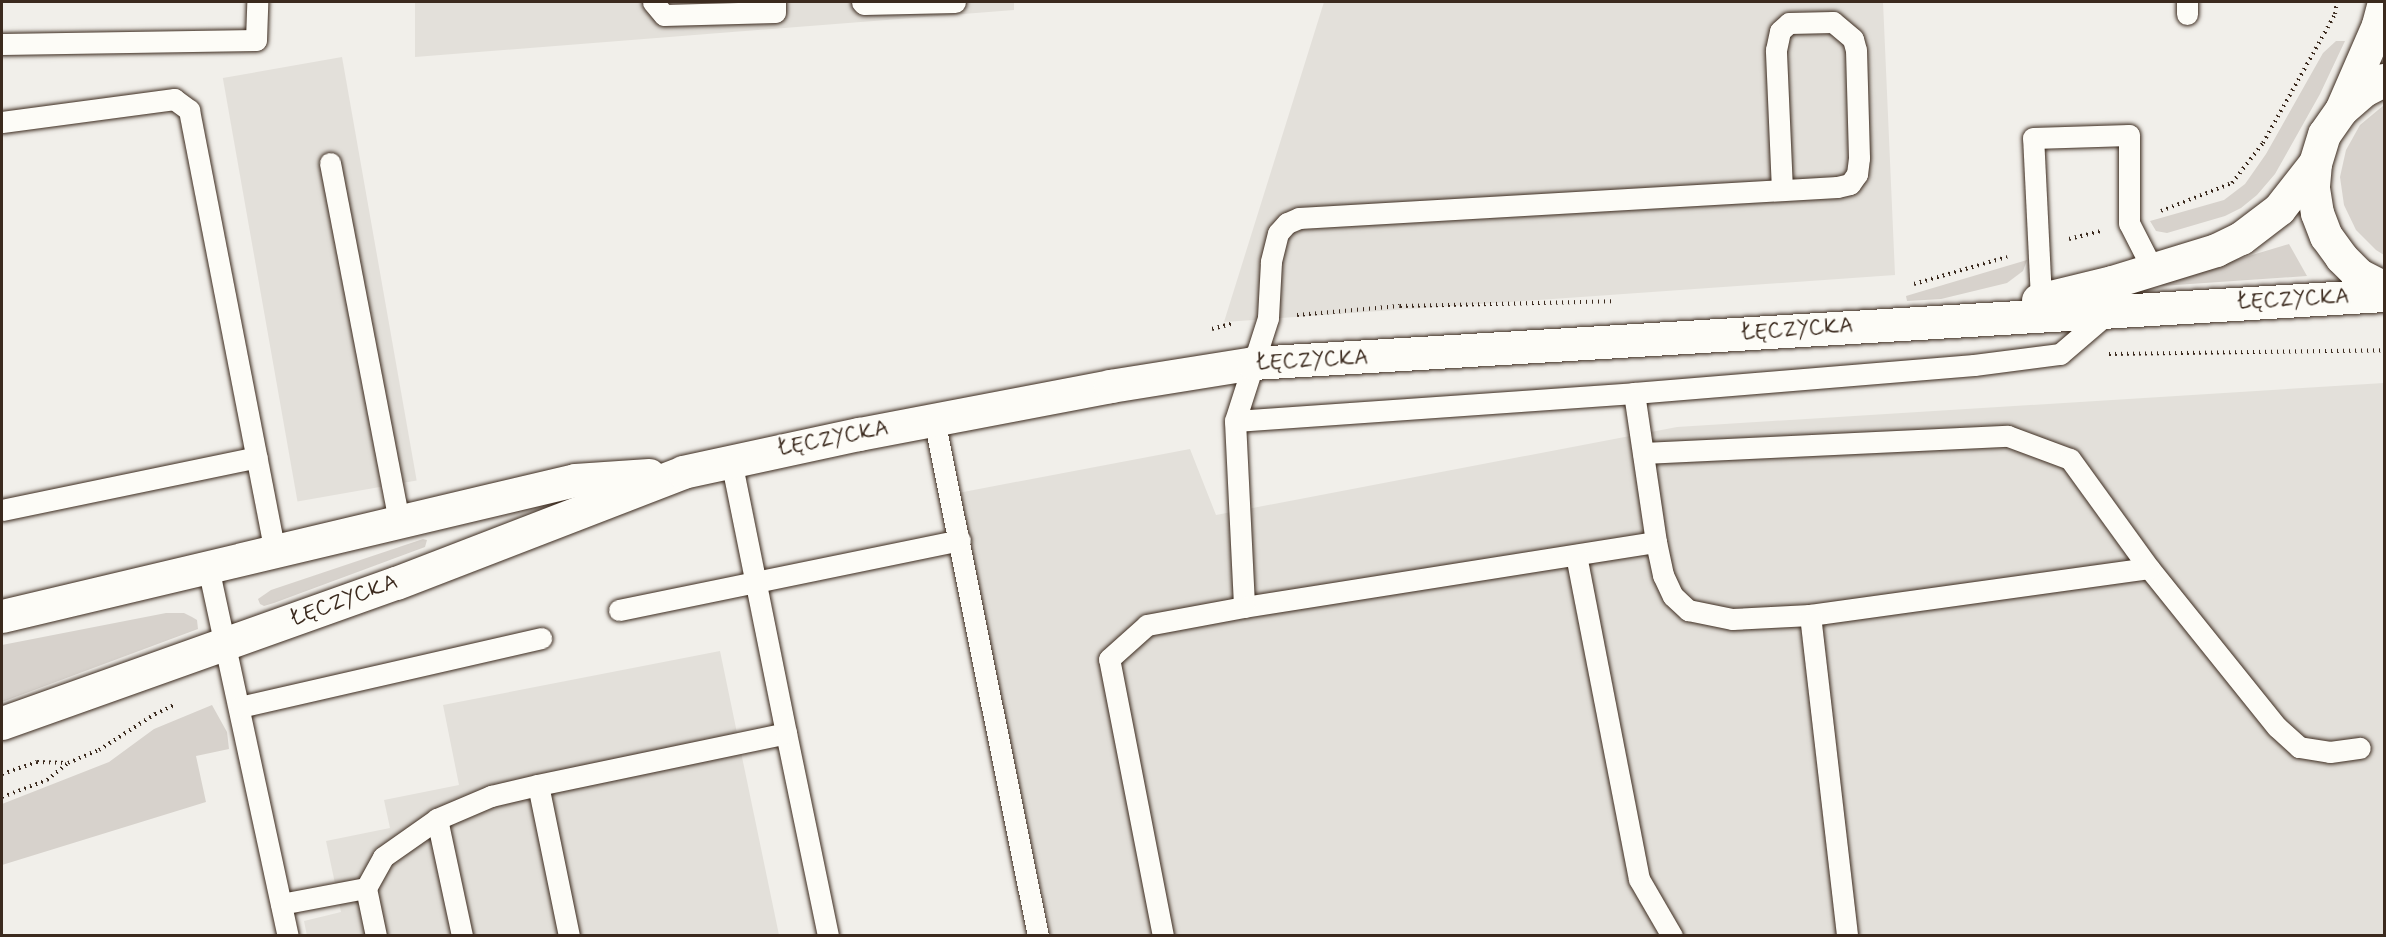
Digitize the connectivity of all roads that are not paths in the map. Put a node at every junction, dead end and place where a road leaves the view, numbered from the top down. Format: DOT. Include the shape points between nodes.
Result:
graph roads {
  1 [pos="257,2"];
  2 [pos="653,2"];
  3 [pos="775,2"];
  4 [pos="862,2"];
  5 [pos="955,2"];
  6 [pos="2384,2"];
  7 [pos="2,44"];
  8 [pos="2385,80"];
  9 [pos="2341,110"];
  10 [pos="2,122"];
  11 [pos="330,163"];
  12 [pos="2315,163"];
  13 [pos="1782,190"];
  14 [pos="2153,270"];
  15 [pos="2385,288"];
  16 [pos="2385,295"];
  17 [pos="2041,299"];
  18 [pos="2109,311"];
  19 [pos="1950,320"];
  20 [pos="1252,363"];
  21 [pos="1634,393"];
  22 [pos="934,419"];
  23 [pos="1235,421"];
  24 [pos="1643,453"];
  25 [pos="257,457"];
  26 [pos="731,460"];
  27 [pos="683,472"];
  28 [pos="2,510"];
  29 [pos="399,522"];
  30 [pos="960,540"];
  31 [pos="1656,542"];
  32 [pos="275,551"];
  33 [pos="1576,555"];
  34 [pos="208,567"];
  35 [pos="2149,568"];
  36 [pos="755,581"];
  37 [pos="1244,608"];
  38 [pos="619,610"];
  39 [pos="1810,615"];
  40 [pos="2,616"];
  41 [pos="542,638"];
  42 [pos="227,643"];
  43 [pos="240,707"];
  44 [pos="2,723"];
  45 [pos="786,733"];
  46 [pos="2360,748"];
  47 [pos="538,785"];
  48 [pos="437,819"];
  49 [pos="366,888"];
  50 [pos="281,904"];
  51 [pos="288,936"];
  52 [pos="376,936"];
  53 [pos="462,936"];
  54 [pos="569,936"];
  55 [pos="828,936"];
  56 [pos="1038,936"];
  57 [pos="1163,936"];
  58 [pos="1672,936"];
  59 [pos="1847,936"];
  1 -- 7 [label="lane" via="256,40"];
  2 -- 3 [label="lane" via="664,15 776,12"];
  4 -- 5 [label="lane"];
  6 -- 9 [label="street"];
  8 -- 9 [label="street" via="2364,90"];
  9 -- 12 [label="street" via="2324,135"];
  10 -- 25 [label="lane" via="174,99 189,110"];
  11 -- 29 [label="lane"];
  12 -- 14 [label="street, ŁĘCZYCKA" via="2279,209 2241,238"];
  12 -- 15 [label="street" via="2313,188 2326,237 2359,275"];
  13 -- 13 [label="lane" via="1850,184 1857,174 1856,50 1853,39 1833,22 1789,23 1780,31 1776,50"];
  13 -- 20 [label="lane" via="1299,219 1278,233 1270,262 1268,318"];
  14 -- 17 [label="street, ŁĘCZYCKA"];
  14 -- 17 [label="lane" via="2129,223 2129,135 2033,138"];
  16 -- 18 [label="street, ŁĘCZYCKA"];
  17 -- 19 [label="street, ŁĘCZYCKA"];
  18 -- 19 [label="street, ŁĘCZYCKA"];
  18 -- 21 [label="lane" via="2060,354 1974,365"];
  19 -- 20 [label="street, ŁĘCZYCKA"];
  20 -- 22 [label="street, ŁĘCZYCKA"];
  20 -- 23 [label="lane"];
  21 -- 23 [label="lane"];
  21 -- 24 [label="lane"];
  22 -- 26 [label="street, ŁĘCZYCKA"];
  22 -- 30 [label="lane"];
  23 -- 37 [label="lane"];
  24 -- 31 [label="lane"];
  24 -- 35 [label="lane" via="2008,436 2070,459"];
  25 -- 28 [label="lane"];
  25 -- 32 [label="lane"];
  26 -- 27 [label="street, ŁĘCZYCKA"];
  26 -- 36 [label="lane"];
  27 -- 29 [label="street, ŁĘCZYCKA" via="575,480"];
  27 -- 42 [label="street, ŁĘCZYCKA" via="407,579"];
  29 -- 32 [label="street, ŁĘCZYCKA"];
  30 -- 36 [label="lane"];
  30 -- 56 [label="lane"];
  31 -- 33 [label="lane"];
  31 -- 39 [label="lane" via="1663,575 1673,596 1688,610 1732,619"];
  32 -- 34 [label="street, ŁĘCZYCKA"];
  33 -- 37 [label="lane"];
  33 -- 58 [label="lane" via="1639,879"];
  34 -- 40 [label="street, ŁĘCZYCKA"];
  34 -- 42 [label="lane"];
  35 -- 39 [label="lane"];
  35 -- 46 [label="lane" via="2277,727 2299,747 2330,752"];
  36 -- 38 [label="lane"];
  36 -- 45 [label="lane"];
  37 -- 57 [label="lane" via="1147,625 1109,659"];
  39 -- 59 [label="lane"];
  41 -- 43 [label="lane"];
  42 -- 43 [label="lane"];
  42 -- 44 [label="street, ŁĘCZYCKA"];
  43 -- 50 [label="lane"];
  45 -- 47 [label="lane"];
  45 -- 55 [label="lane"];
  47 -- 48 [label="lane" via="490,796"];
  47 -- 54 [label="lane"];
  48 -- 49 [label="lane" via="383,857"];
  48 -- 53 [label="lane"];
  49 -- 50 [label="lane"];
  49 -- 52 [label="lane"];
  50 -- 51 [label="lane"];
}
